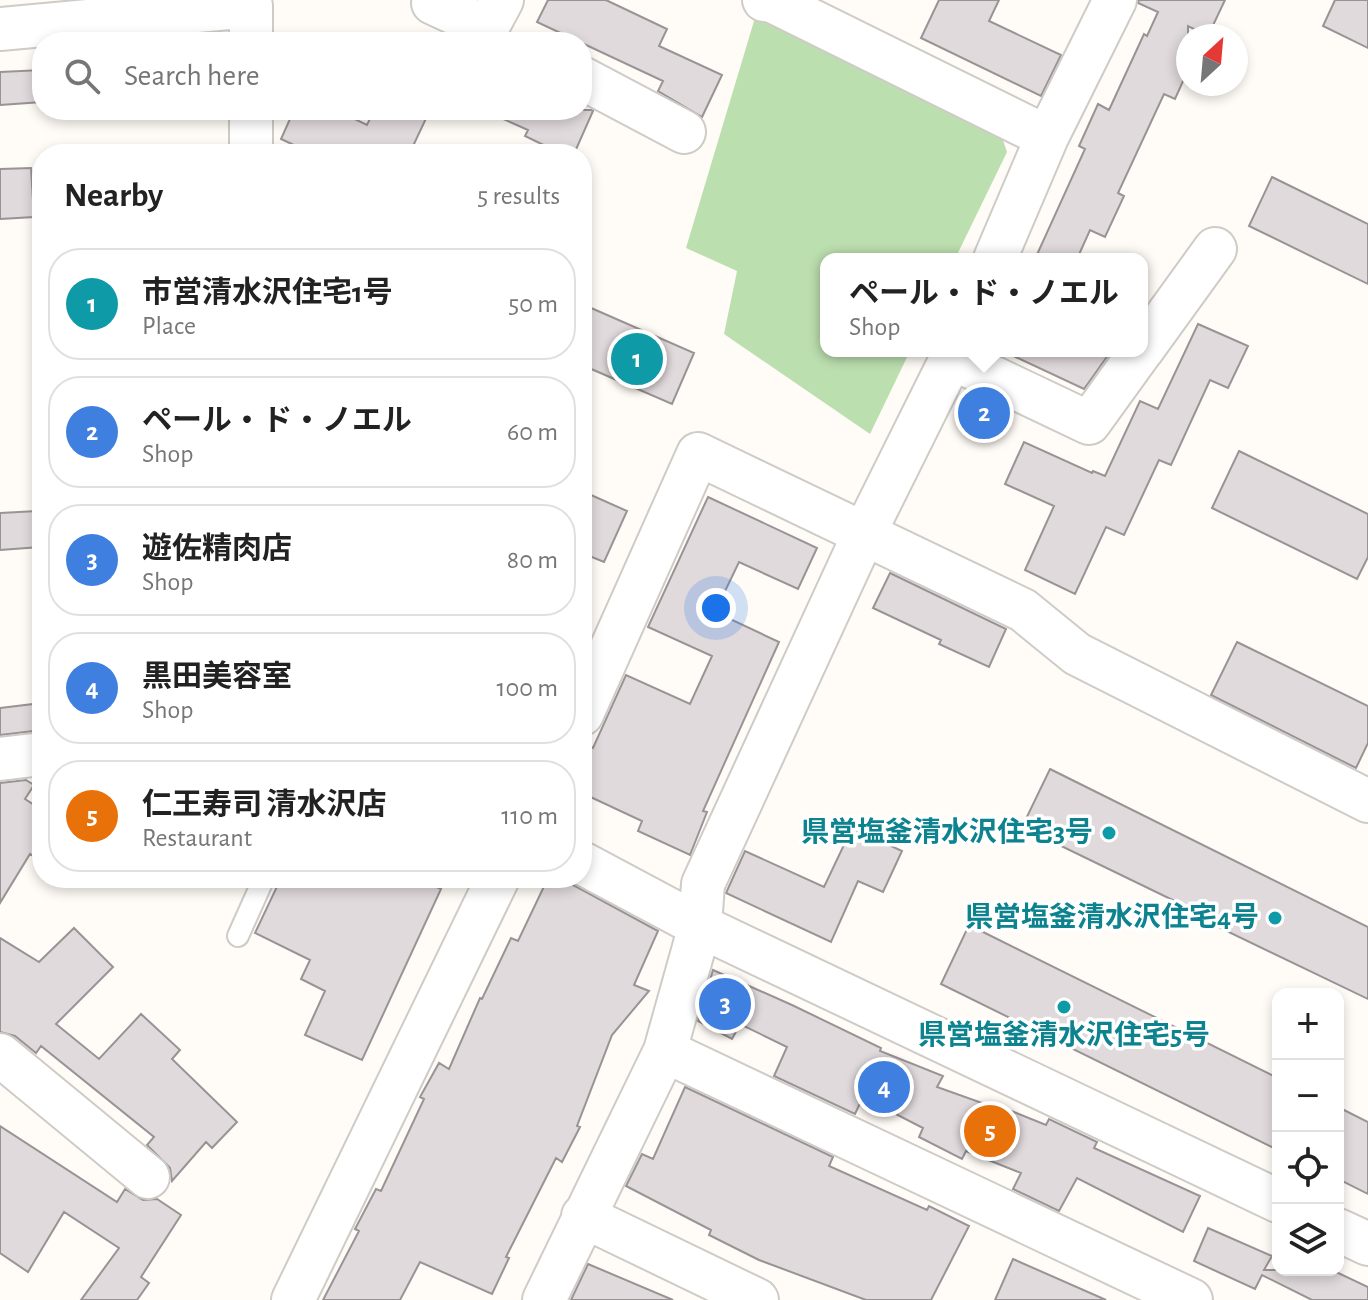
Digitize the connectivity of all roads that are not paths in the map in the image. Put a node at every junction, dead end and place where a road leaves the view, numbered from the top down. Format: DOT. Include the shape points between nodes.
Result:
graph roads {
  1 [pos="764,0"];
  2 [pos="1115,0"];
  3 [pos="433,3"];
  4 [pos="110,10"];
  5 [pos="501,23"];
  6 [pos="0,29"];
  7 [pos="251,32"];
  8 [pos="592,83"];
  9 [pos="251,120"];
  10 [pos="684,132"];
  11 [pos="1047,137"];
  12 [pos="251,144"];
  13 [pos="1215,249"];
  14 [pos="998,253"];
  15 [pos="1148,342"];
  16 [pos="952,357"];
  17 [pos="960,357"];
  18 [pos="1137,357"];
  19 [pos="864,534"];
  20 [pos="592,692"];
  21 [pos="32,755"];
  22 [pos="0,759"];
  23 [pos="1368,801"];
  24 [pos="592,868"];
  25 [pos="260,888"];
  26 [pos="493,888"];
  27 [pos="700,926"];
  28 [pos="238,936"];
  29 [pos="665,1051"];
  30 [pos="0,1055"];
  31 [pos="148,1177"];
  32 [pos="1272,1198"];
  33 [pos="583,1216"];
  34 [pos="1344,1233"];
  35 [pos="1368,1244"];
  36 [pos="293,1300"];
  37 [pos="544,1300"];
  38 [pos="757,1300"];
  39 [pos="1191,1300"];
  1 -- 11 [label="street"];
  2 -- 11 [label="street"];
  3 -- 5 [label="street"];
  4 -- 6 [label="street"];
  4 -- 7 [label="street" via="251,6"];
  8 -- 10 [label="street"];
  9 -- 12 [label="street"];
  11 -- 14 [label="street"];
  13 -- 15 [label="street"];
  16 -- 19 [label="street"];
  17 -- 18 [label="street" via="1089,423"];
  19 -- 20 [label="street" via="698,454"];
  19 -- 23 [label="street" via="1023,610 1077,654"];
  19 -- 27 [label="street" via="703,884"];
  21 -- 22 [label="street"];
  24 -- 27 [label="street"];
  25 -- 28 [label="lane"];
  26 -- 36 [label="street"];
  27 -- 29 [label="street"];
  27 -- 32 [label="street"];
  29 -- 33 [label="street"];
  29 -- 39 [label="street"];
  30 -- 31 [label="street"];
  33 -- 37 [label="street"];
  33 -- 38 [label="street"];
  34 -- 35 [label="street"];
}
